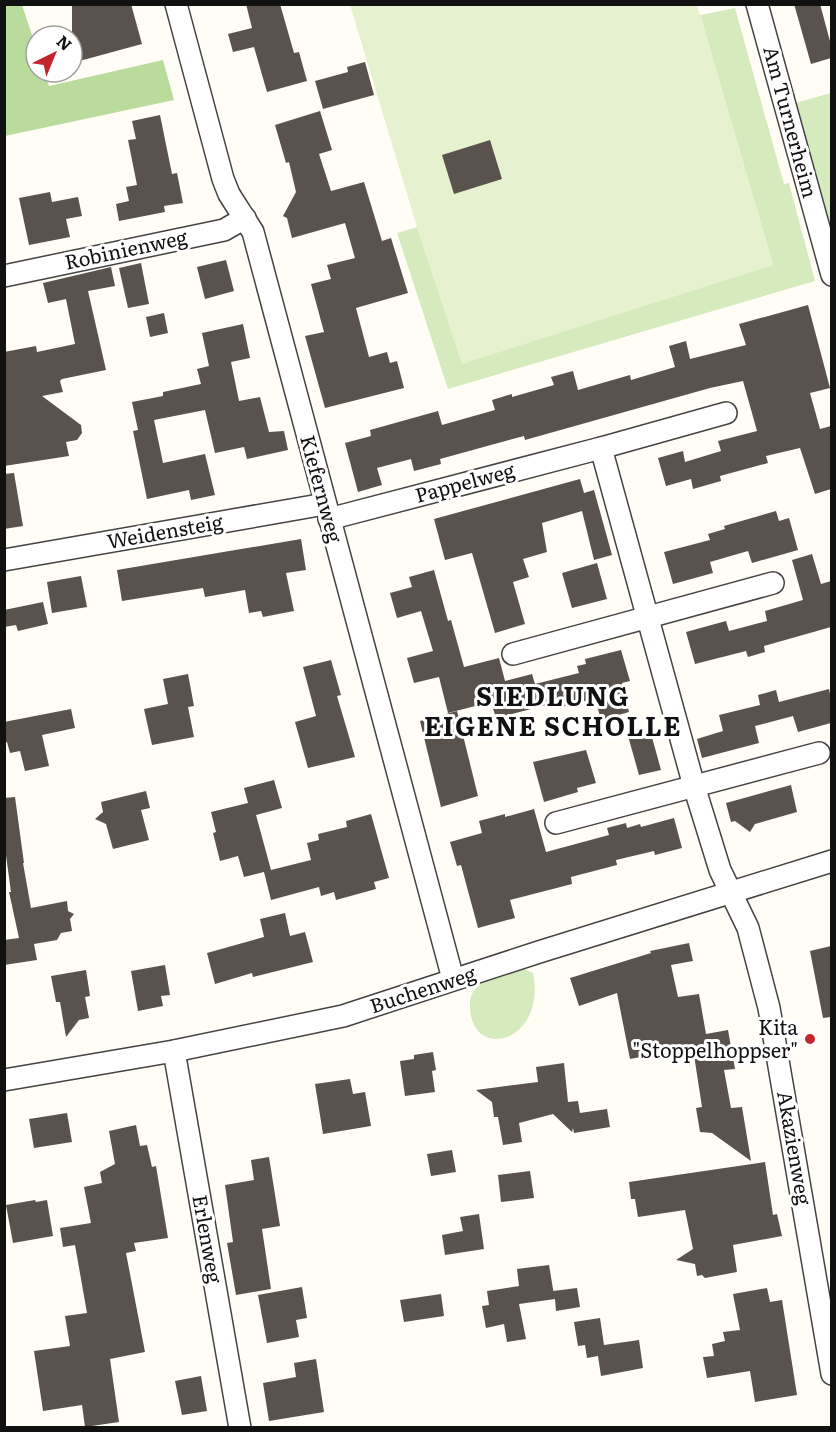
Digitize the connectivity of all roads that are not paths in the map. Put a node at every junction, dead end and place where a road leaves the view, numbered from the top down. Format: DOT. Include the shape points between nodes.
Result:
graph roads {
  1 [pos="176,4"];
  2 [pos="757,4"];
  3 [pos="245,218"];
  4 [pos="831,275"];
  5 [pos="4,276"];
  6 [pos="726,413"];
  7 [pos="601,448"];
  8 [pos="327,511"];
  9 [pos="4,560"];
  10 [pos="773,583"];
  11 [pos="647,616"];
  12 [pos="513,654"];
  13 [pos="819,753"];
  14 [pos="694,786"];
  15 [pos="556,823"];
  16 [pos="831,861"];
  17 [pos="729,893"];
  18 [pos="453,980"];
  19 [pos="174,1051"];
  20 [pos="4,1080"];
  21 [pos="831,1374"];
  22 [pos="240,1428"];
  1 -- 3 [label="street, Kiefernweg" via="223,179"];
  2 -- 4 [label="street, Am Turnerheim"];
  3 -- 5 [label="street, Robinienweg" via="224,230"];
  3 -- 8 [label="street, Kiefernweg" via="253,232"];
  6 -- 7 [label="street, Pappelweg"];
  7 -- 8 [label="street, Pappelweg"];
  7 -- 11 [label="street"];
  8 -- 9 [label="street, Weidensteig"];
  8 -- 18 [label="street, Kiefernweg"];
  10 -- 11 [label="street"];
  11 -- 12 [label="street"];
  11 -- 14 [label="street"];
  13 -- 14 [label="street"];
  14 -- 15 [label="street"];
  14 -- 17 [label="street"];
  16 -- 17 [label="street, Buchenweg"];
  17 -- 18 [label="street, Buchenweg"];
  17 -- 21 [label="street, Akazienweg" via="747,928 770,1008"];
  18 -- 19 [label="street, Buchenweg" via="343,1016"];
  19 -- 20 [label="street, Buchenweg"];
  19 -- 22 [label="street, Erlenweg"];
}
